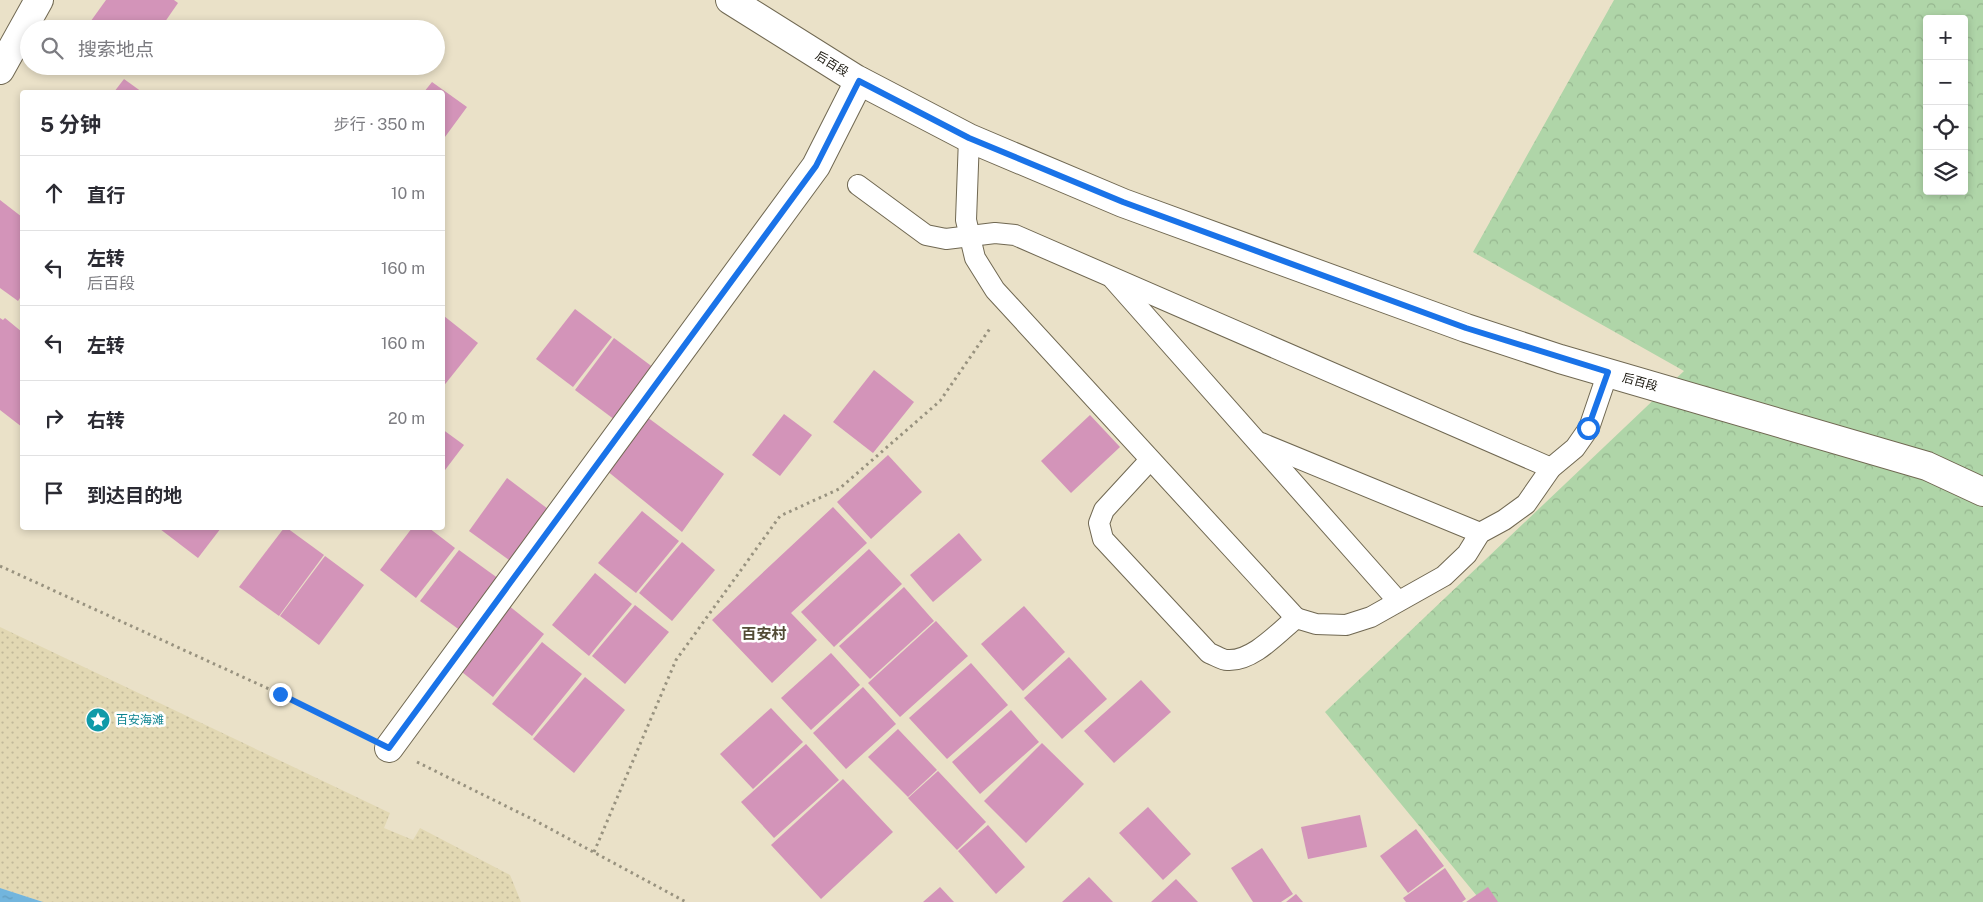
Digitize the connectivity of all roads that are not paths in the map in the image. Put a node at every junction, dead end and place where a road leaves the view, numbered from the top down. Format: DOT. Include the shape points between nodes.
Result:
graph roads {
  1 [pos="39,0"];
  2 [pos="730,0"];
  3 [pos="28,20"];
  4 [pos="20,34"];
  5 [pos="0,70"];
  6 [pos="859,81"];
  7 [pos="969,138"];
  8 [pos="858,185"];
  9 [pos="970,237"];
  10 [pos="1109,274"];
  11 [pos="1608,372"];
  12 [pos="1257,442"];
  13 [pos="1150,460"];
  14 [pos="1551,468"];
  15 [pos="1983,492"];
  16 [pos="1480,534"];
  17 [pos="1398,601"];
  18 [pos="1296,618"];
  19 [pos="389,748"];
  1 -- 3 [label="street"];
  2 -- 6 [label="street, 后百段"];
  4 -- 5 [label="street"];
  6 -- 7 [label="street, 后百段"];
  6 -- 19 [label="street" via="816,166"];
  7 -- 9 [label="lane" via="966,220"];
  7 -- 11 [label="street, 后百段" via="1123,202 1279,260 1466,328"];
  8 -- 9 [label="lane" via="926,235 946,239"];
  9 -- 10 [label="lane" via="994,233 1015,235"];
  9 -- 13 [label="lane" via="975,258 994,290"];
  10 -- 12 [label="lane"];
  10 -- 14 [label="lane"];
  11 -- 14 [label="lane" via="1588,428 1575,448"];
  11 -- 15 [label="street, 后百段" via="1927,466"];
  12 -- 16 [label="lane"];
  12 -- 17 [label="lane"];
  13 -- 18 [label="lane"];
  13 -- 18 [label="lane" via="1104,510 1099,523 1103,539 1209,653 1227,660 1242,658 1260,649"];
  14 -- 16 [label="lane" via="1526,504"];
  16 -- 17 [label="lane" via="1467,554 1444,576"];
  17 -- 18 [label="lane" via="1371,617 1346,625 1316,624"];
}
